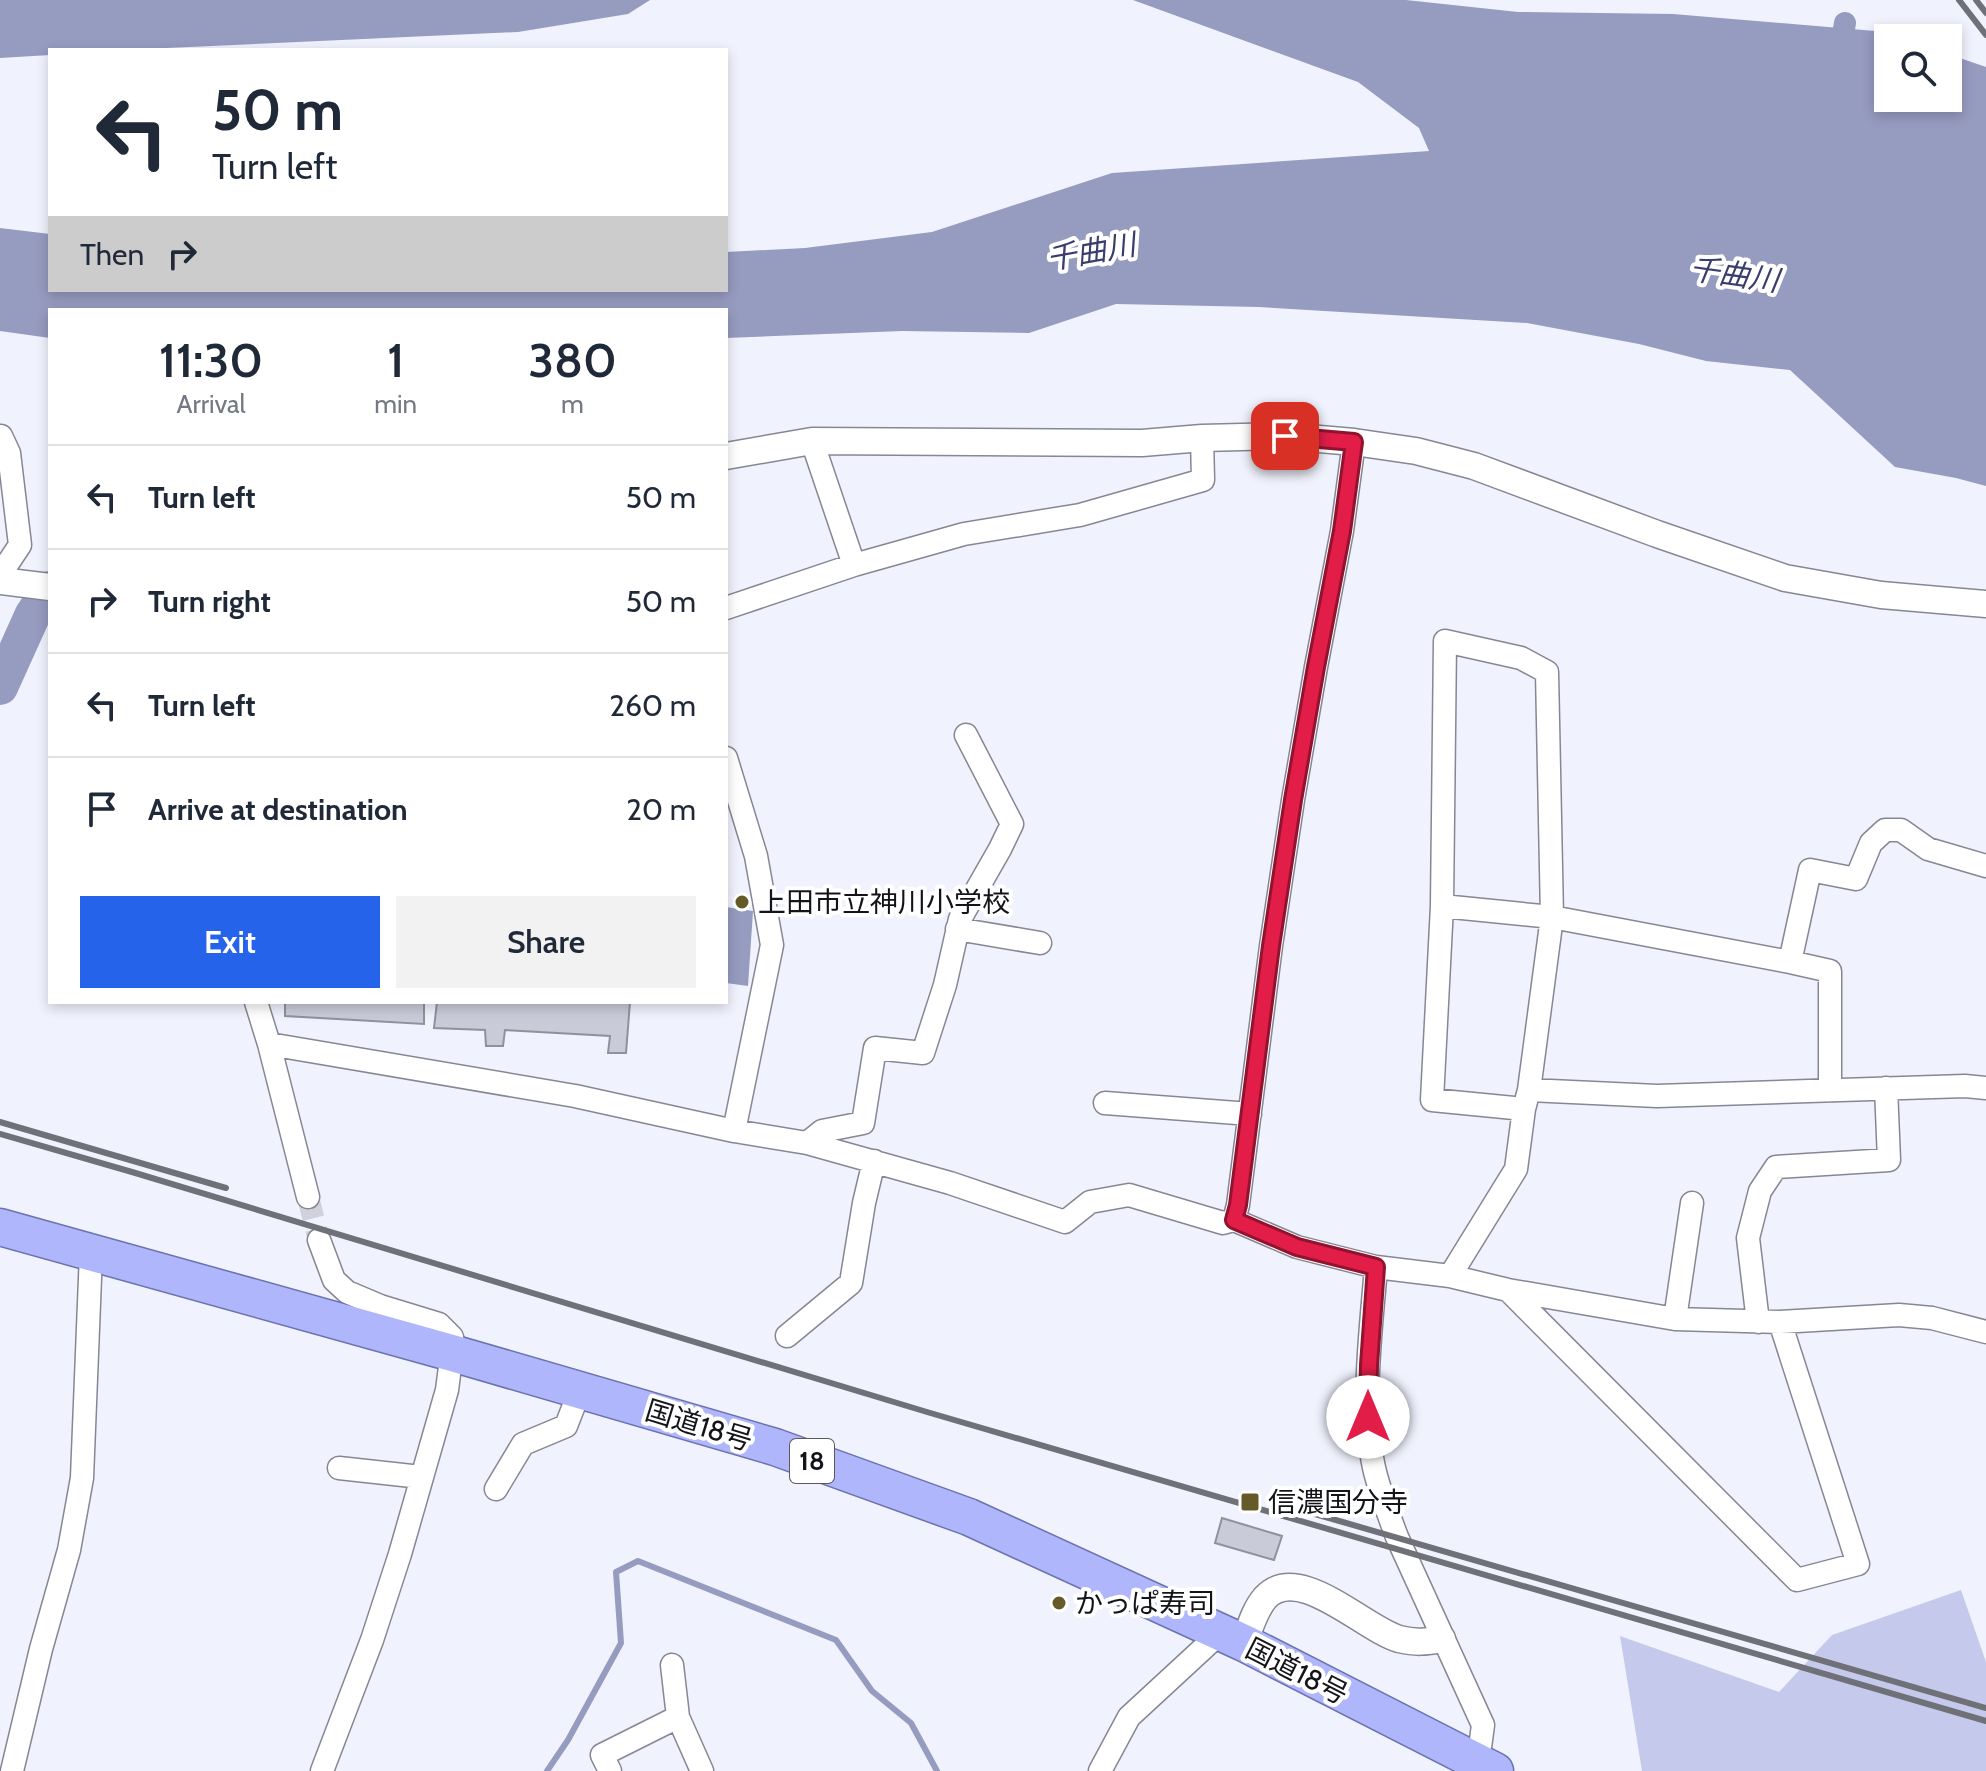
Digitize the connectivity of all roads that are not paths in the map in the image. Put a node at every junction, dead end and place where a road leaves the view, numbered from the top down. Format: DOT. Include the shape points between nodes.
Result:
graph roads {
  1 [pos="1,436"];
  2 [pos="1202,438"];
  3 [pos="812,441"];
  4 [pos="1354,442"];
  5 [pos="728,456"];
  6 [pos="854,565"];
  7 [pos="0,575"];
  8 [pos="0,581"];
  9 [pos="48,587"];
  10 [pos="1986,604"];
  11 [pos="728,607"];
  12 [pos="966,735"];
  13 [pos="728,765"];
  14 [pos="1986,866"];
  15 [pos="1442,906"];
  16 [pos="1552,917"];
  17 [pos="957,929"];
  18 [pos="1040,943"];
  19 [pos="1790,962"];
  20 [pos="257,1004"];
  21 [pos="269,1044"];
  22 [pos="1886,1088"];
  23 [pos="1986,1088"];
  24 [pos="1830,1090"];
  25 [pos="1526,1100"];
  26 [pos="1105,1103"];
  27 [pos="1250,1114"];
  28 [pos="734,1131"];
  29 [pos="807,1143"];
  30 [pos="874,1161"];
  31 [pos="308,1197"];
  32 [pos="1692,1203"];
  33 [pos="1234,1220"];
  34 [pos="0,1227"];
  35 [pos="319,1240"];
  36 [pos="81,1250"];
  37 [pos="1376,1267"];
  38 [pos="1450,1276"];
  39 [pos="1508,1290"];
  40 [pos="1675,1319"];
  41 [pos="1769,1322"];
  42 [pos="1986,1332"];
  43 [pos="787,1336"];
  44 [pos="452,1353"];
  45 [pos="580,1390"];
  46 [pos="339,1468"];
  47 [pos="421,1477"];
  48 [pos="496,1489"];
  49 [pos="1232,1638"];
  50 [pos="1442,1639"];
  51 [pos="672,1665"];
  52 [pos="678,1717"];
  53 [pos="1483,1768"];
  54 [pos="12,1771"];
  55 [pos="322,1771"];
  56 [pos="610,1771"];
  57 [pos="702,1771"];
  58 [pos="1100,1771"];
  1 -- 7 [label="street" via="9,453 20,545"];
  2 -- 3 [label="street" via="1142,443"];
  2 -- 4 [label="street" via="1285,436"];
  2 -- 6 [label="street" via="1203,480 1080,515 964,534"];
  3 -- 5 [label="street"];
  3 -- 6 [label="street"];
  4 -- 10 [label="street" via="1474,466 1785,578 1881,595"];
  4 -- 27 [label="street" via="1293,800"];
  6 -- 11 [label="street"];
  8 -- 9 [label="street"];
  12 -- 17 [label="street" via="1012,824"];
  13 -- 28 [label="street" via="756,856 772,945"];
  14 -- 19 [label="street" via="1928,849 1901,830 1885,830 1871,843 1856,879 1810,870"];
  15 -- 16 [label="street"];
  15 -- 16 [label="street" via="1445,641 1521,658 1547,672"];
  15 -- 25 [label="street" via="1432,1100"];
  16 -- 19 [label="street"];
  16 -- 25 [label="street"];
  17 -- 18 [label="street"];
  17 -- 29 [label="street" via="923,1053 875,1048 863,1123 822,1131"];
  19 -- 24 [label="street" via="1830,971"];
  20 -- 21 [label="street"];
  21 -- 28 [label="street" via="575,1096"];
  21 -- 31 [label="street"];
  22 -- 23 [label="street"];
  22 -- 24 [label="street"];
  22 -- 41 [label="street" via="1889,1160 1776,1167 1760,1191 1748,1238"];
  24 -- 25 [label="street"];
  25 -- 38 [label="street" via="1516,1169"];
  26 -- 27 [label="street"];
  27 -- 33 [label="street"];
  28 -- 29 [label="street"];
  29 -- 30 [label="street"];
  30 -- 33 [label="street" via="1065,1222 1090,1202 1129,1195 1223,1223"];
  30 -- 43 [label="street" via="851,1283"];
  32 -- 40 [label="street"];
  33 -- 37 [label="street" via="1297,1247"];
  34 -- 36 [label="highway, 国道18号 / 18"];
  35 -- 44 [label="street" via="334,1280 347,1292 439,1324 452,1337"];
  36 -- 44 [label="highway, 国道18号 / 18"];
  36 -- 54 [label="street" via="82,1478 69,1550"];
  37 -- 38 [label="street"];
  37 -- 50 [label="street" via="1368,1417 1375,1470 1397,1537"];
  38 -- 39 [label="street"];
  39 -- 40 [label="street"];
  39 -- 41 [label="street" via="1797,1580 1858,1564"];
  40 -- 41 [label="street"];
  41 -- 42 [label="street" via="1899,1315"];
  44 -- 45 [label="highway, 国道18号 / 18"];
  44 -- 47 [label="street" via="447,1390"];
  45 -- 48 [label="street" via="566,1426 523,1444"];
  45 -- 49 [label="highway, 国道18号 / 18" via="775,1447 969,1517"];
  46 -- 47 [label="street"];
  47 -- 55 [label="street" via="372,1640"];
  49 -- 50 [label="street" via="1267,1596 1280,1588 1301,1588 1397,1638 1423,1643"];
  49 -- 53 [label="highway, 国道18号 / 18"];
  49 -- 58 [label="street" via="1129,1717"];
  50 -- 53 [label="street" via="1483,1725"];
  51 -- 52 [label="street"];
  52 -- 56 [label="street" via="602,1755"];
  52 -- 57 [label="street"];
}
